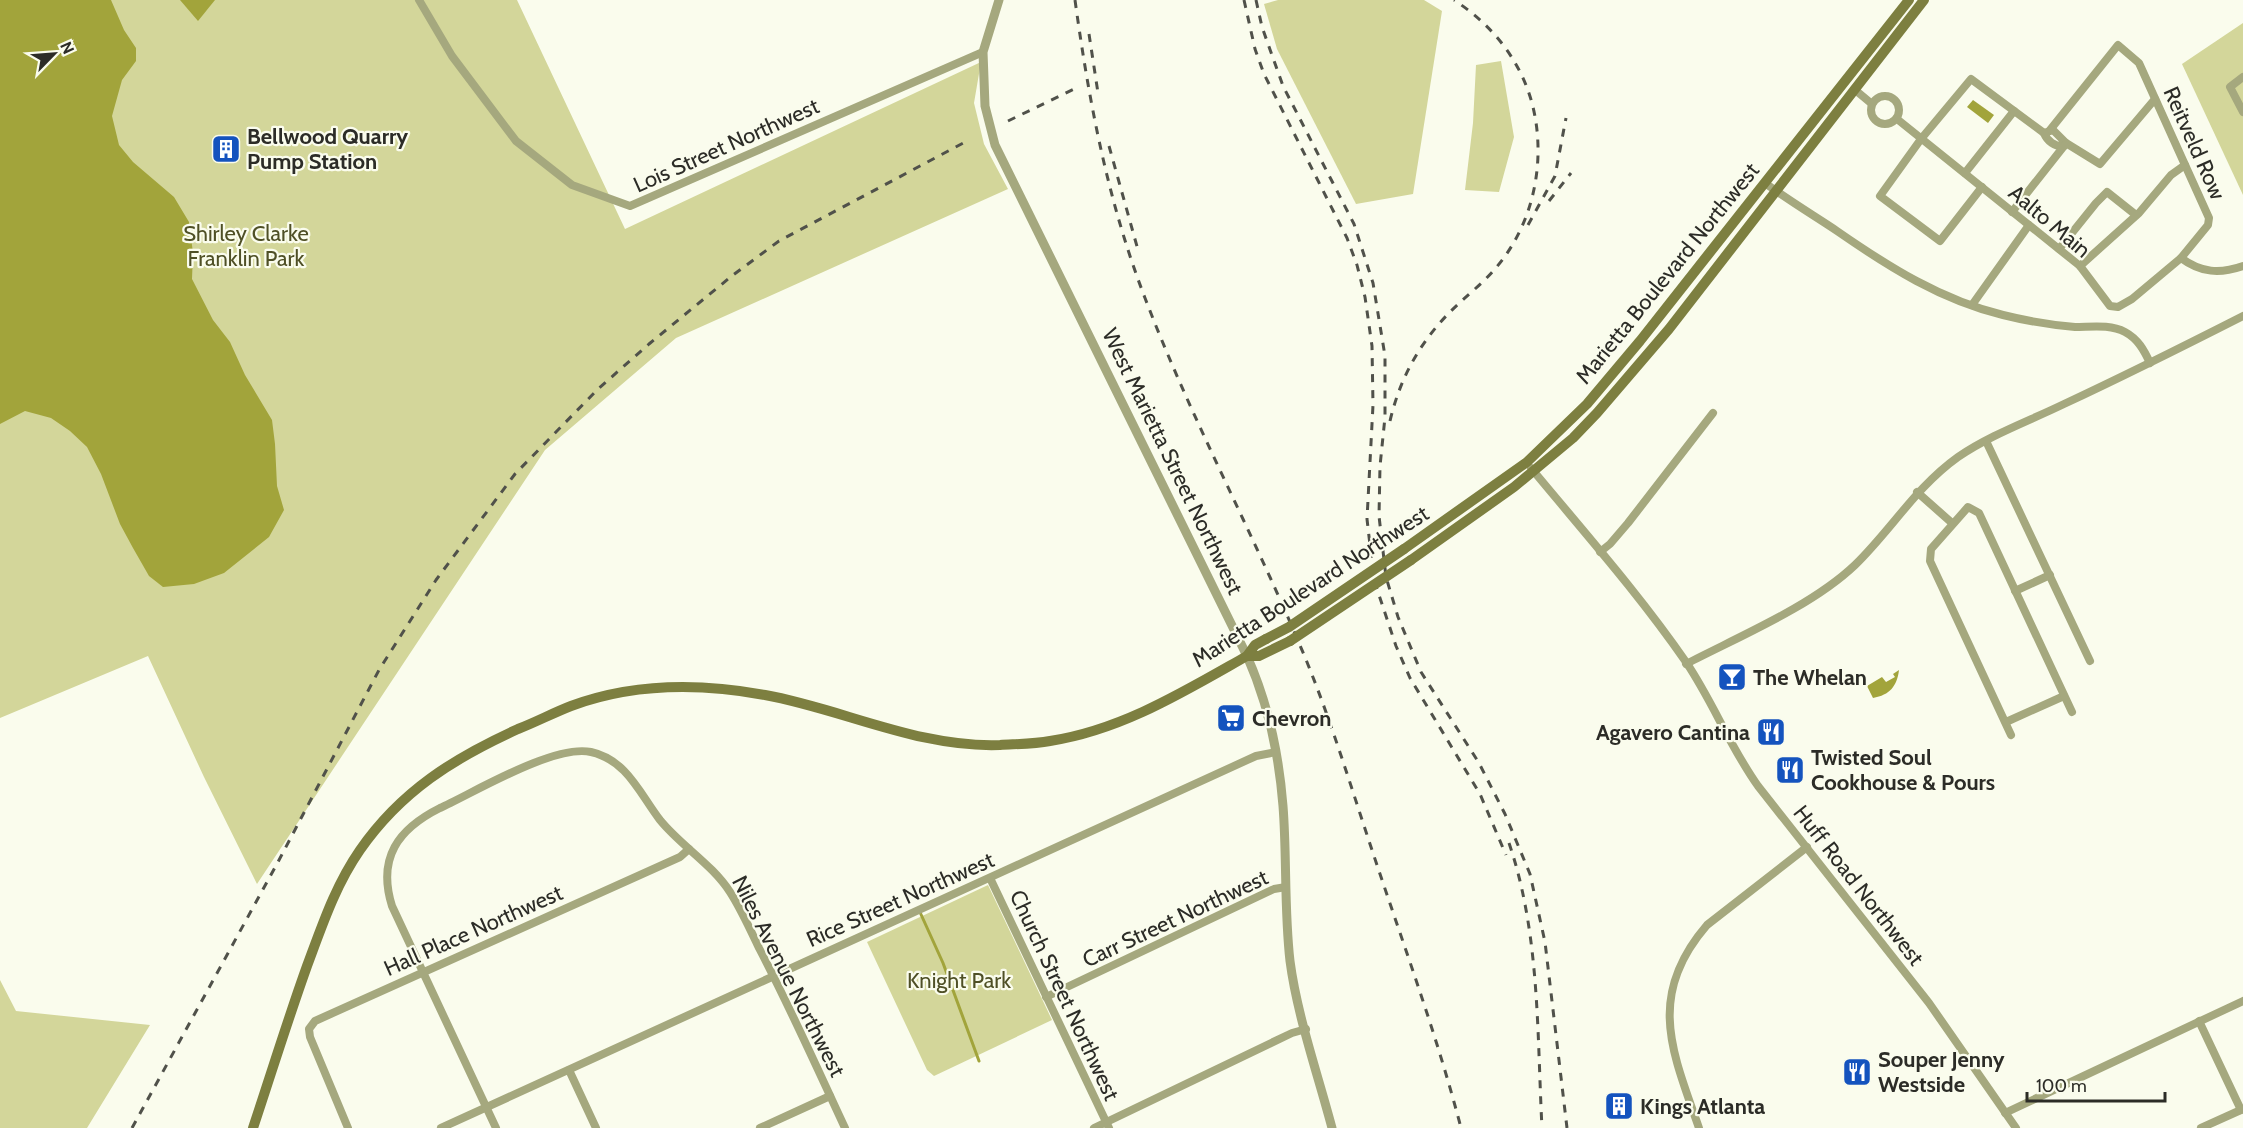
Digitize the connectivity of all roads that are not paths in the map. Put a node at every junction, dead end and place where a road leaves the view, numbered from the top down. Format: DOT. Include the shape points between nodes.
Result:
graph roads {
  1 [pos="419,0"];
  2 [pos="999,0"];
  3 [pos="1909,0"];
  4 [pos="1924,0"];
  5 [pos="984,52"];
  6 [pos="2243,77"];
  7 [pos="1854,89"];
  8 [pos="2155,99"];
  9 [pos="1872,104"];
  10 [pos="2014,111"];
  11 [pos="2243,112"];
  12 [pos="1897,119"];
  13 [pos="2047,131"];
  14 [pos="1922,139"];
  15 [pos="2065,145"];
  16 [pos="2185,165"];
  17 [pos="1965,174"];
  18 [pos="1765,183"];
  19 [pos="1982,187"];
  20 [pos="1775,190"];
  21 [pos="2012,212"];
  22 [pos="2136,215"];
  23 [pos="2029,225"];
  24 [pos="2059,249"];
  25 [pos="2181,258"];
  26 [pos="2079,266"];
  27 [pos="2243,266"];
  28 [pos="1972,305"];
  29 [pos="2243,316"];
  30 [pos="2150,363"];
  31 [pos="1713,413"];
  32 [pos="1986,441"];
  33 [pos="1530,466"];
  34 [pos="1917,492"];
  35 [pos="1952,523"];
  36 [pos="1600,552"];
  37 [pos="2050,575"];
  38 [pos="2015,591"];
  39 [pos="1247,656"];
  40 [pos="2091,661"];
  41 [pos="1686,663"];
  42 [pos="2064,696"];
  43 [pos="2072,712"];
  44 [pos="2006,722"];
  45 [pos="2012,735"];
  46 [pos="1276,752"];
  47 [pos="1807,847"];
  48 [pos="689,849"];
  49 [pos="990,878"];
  50 [pos="1286,887"];
  51 [pos="423,972"];
  52 [pos="774,976"];
  53 [pos="1046,997"];
  54 [pos="2243,1001"];
  55 [pos="2199,1021"];
  56 [pos="1306,1029"];
  57 [pos="569,1070"];
  58 [pos="830,1096"];
  59 [pos="486,1107"];
  60 [pos="2242,1110"];
  61 [pos="2006,1113"];
  62 [pos="1107,1125"];
  63 [pos="253,1128"];
  64 [pos="348,1128"];
  65 [pos="441,1128"];
  66 [pos="496,1128"];
  67 [pos="596,1128"];
  68 [pos="760,1128"];
  69 [pos="846,1128"];
  70 [pos="1094,1128"];
  71 [pos="1332,1128"];
  72 [pos="1699,1128"];
  73 [pos="2016,1128"];
  74 [pos="2201,1128"];
  1 -- 5 [label="street, Lois Street Northwest" via="452,56 516,141 572,184 630,206"];
  2 -- 5 [label="street, West Marietta Street Northwest"];
  3 -- 18 [label="main road, Marietta Boulevard Northwest"];
  4 -- 7 [label="main road"];
  5 -- 39 [label="street, West Marietta Street Northwest" via="985,106 995,146"];
  6 -- 11 [label="street" via="2230,87"];
  7 -- 9 [label="street"];
  7 -- 20 [label="main road"];
  8 -- 13 [label="street, Reitveld Row" via="2139,63 2118,45"];
  8 -- 15 [label="street" via="2100,164"];
  8 -- 16 [label="street, Reitveld Row"];
  9 -- 12 [label="street" via="1870,112 1879,123 1891,124"];
  9 -- 12 [label="street, Aalto Main" via="1876,98 1892,97 1898,103"];
  10 -- 13 [label="street"];
  10 -- 14 [label="street" via="1971,79"];
  10 -- 17 [label="street"];
  12 -- 14 [label="street, Aalto Main"];
  13 -- 15 [label="street" via="2061,136"];
  14 -- 17 [label="street, Aalto Main"];
  14 -- 19 [label="street" via="1880,196 1940,241"];
  15 -- 21 [label="street"];
  16 -- 22 [label="street"];
  16 -- 25 [label="street, Reitveld Row" via="2209,218 2208,225"];
  17 -- 19 [label="street, Aalto Main"];
  18 -- 20 [label="street"];
  18 -- 33 [label="main road, Marietta Boulevard Northwest" via="1610,377"];
  19 -- 21 [label="street, Aalto Main"];
  20 -- 28 [label="street" via="1885,264 1916,282"];
  20 -- 33 [label="main road" via="1638,367 1573,438"];
  21 -- 23 [label="street, Aalto Main"];
  22 -- 24 [label="street" via="2107,192"];
  22 -- 26 [label="street"];
  23 -- 24 [label="street, Aalto Main"];
  23 -- 28 [label="street"];
  24 -- 26 [label="street, Aalto Main"];
  25 -- 26 [label="street, Aalto Main" via="2118,307 2110,306"];
  25 -- 27 [label="street" via="2209,272"];
  28 -- 30 [label="street" via="2031,322 2115,328 2132,336"];
  29 -- 30 [label="street"];
  30 -- 32 [label="street"];
  31 -- 36 [label="street" via="1628,523"];
  32 -- 34 [label="street" via="1940,471"];
  32 -- 37 [label="street"];
  33 -- 36 [label="street, Huff Road Northwest"];
  33 -- 39 [label="main road, Marietta Boulevard Northwest, bridge" via="1289,627 1255,645"];
  33 -- 39 [label="main road, bridge" via="1478,514 1411,560 1290,641 1260,656"];
  34 -- 35 [label="street"];
  34 -- 41 [label="street" via="1872,547 1835,582 1801,604"];
  35 -- 38 [label="street" via="1968,507 1979,513"];
  35 -- 44 [label="street" via="1931,549 1930,561"];
  36 -- 41 [label="street, Huff Road Northwest"];
  37 -- 38 [label="street"];
  37 -- 40 [label="street"];
  38 -- 42 [label="street"];
  39 -- 46 [label="street, West Marietta Street Northwest"];
  39 -- 63 [label="main road, Marietta Boulevard Northwest" via="1145,711 1084,734 1049,742 995,745 942,741 768,696 677,686 641,689 571,706 486,743 421,784 388,815 359,851 323,921"];
  41 -- 47 [label="street, Huff Road Northwest" via="1748,771"];
  42 -- 43 [label="street"];
  42 -- 44 [label="street"];
  44 -- 45 [label="street"];
  46 -- 49 [label="street, Rice Street Northwest" via="1256,756"];
  46 -- 50 [label="street, West Marietta Street Northwest"];
  47 -- 61 [label="street, Huff Road Northwest" via="1929,1003"];
  47 -- 72 [label="street" via="1720,912 1695,938 1678,968 1670,999 1670,1034"];
  48 -- 51 [label="street, Hall Place Northwest" via="680,857"];
  48 -- 51 [label="street, Niles Avenue Northwest" via="661,821 627,772 609,758 572,752 523,768 420,818 405,830 394,847 387,870 388,895"];
  48 -- 52 [label="street, Niles Avenue Northwest" via="730,891"];
  49 -- 52 [label="street, Rice Street Northwest"];
  49 -- 53 [label="street, Church Street Northwest"];
  50 -- 53 [label="street, Carr Street Northwest" via="1274,889"];
  50 -- 56 [label="street, West Marietta Street Northwest" via="1290,962"];
  51 -- 59 [label="street, Niles Avenue Northwest"];
  51 -- 64 [label="street, Hall Place Northwest" via="315,1021 309,1029"];
  52 -- 57 [label="street, Rice Street Northwest"];
  52 -- 58 [label="street, Niles Avenue Northwest"];
  53 -- 62 [label="street, Church Street Northwest"];
  54 -- 55 [label="street"];
  55 -- 60 [label="street"];
  55 -- 61 [label="street"];
  56 -- 62 [label="street"];
  56 -- 71 [label="street, West Marietta Street Northwest"];
  57 -- 59 [label="street, Rice Street Northwest"];
  57 -- 67 [label="street"];
  58 -- 68 [label="street"];
  58 -- 69 [label="street, Niles Avenue Northwest"];
  59 -- 65 [label="street, Rice Street Northwest"];
  59 -- 66 [label="street, Niles Avenue Northwest"];
  60 -- 74 [label="street"];
  61 -- 73 [label="street, Huff Road Northwest"];
  62 -- 70 [label="street"];
}
